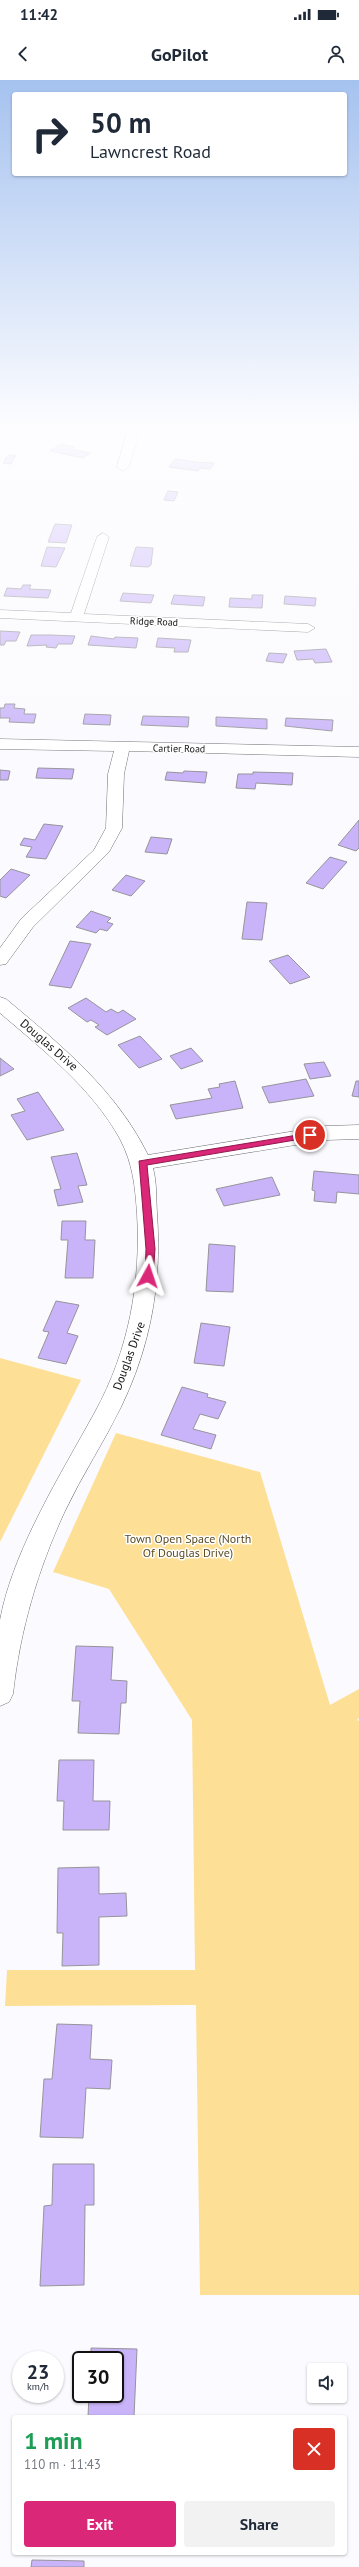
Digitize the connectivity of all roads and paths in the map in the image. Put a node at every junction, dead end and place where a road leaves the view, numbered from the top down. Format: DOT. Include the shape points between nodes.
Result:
graph roads {
  1 [pos="101,542"];
  2 [pos="0,614"];
  3 [pos="76,618"];
  4 [pos="308,628"];
  5 [pos="0,744"];
  6 [pos="123,747"];
  7 [pos="359,752"];
  8 [pos="0,960"];
  9 [pos="0,1003"];
  10 [pos="359,1132"];
  11 [pos="142,1163"];
  12 [pos="0,1694"];
  1 -- 3 [label="street"];
  2 -- 3 [label="street, Ridge Road"];
  3 -- 4 [label="street, Ridge Road"];
  5 -- 6 [label="street, Cartier Road"];
  6 -- 7 [label="street, Cartier Road"];
  6 -- 8 [label="street" via="116,774 114,828 102,852 27,923"];
  9 -- 11 [label="street, Douglas Drive" via="78,1070 117,1119"];
  10 -- 11 [label="street" via="326,1133"];
  11 -- 12 [label="street, Douglas Drive" via="151,1249 146,1302 137,1339 110,1406 53,1511 16,1609 2,1671"];
}
